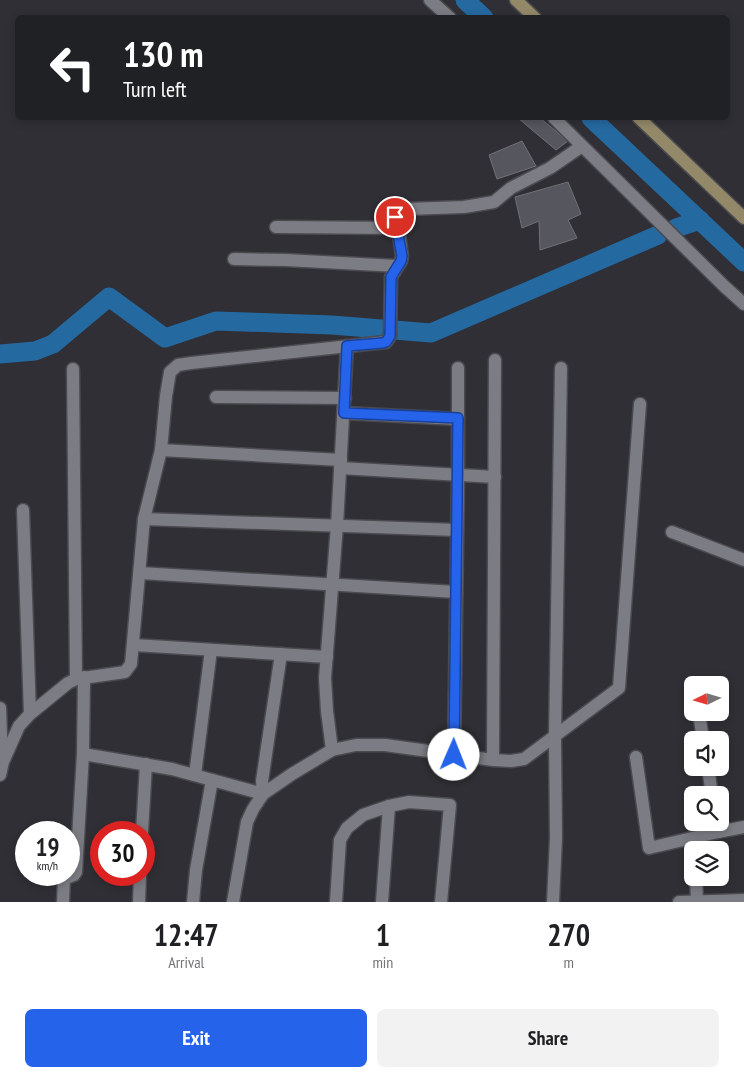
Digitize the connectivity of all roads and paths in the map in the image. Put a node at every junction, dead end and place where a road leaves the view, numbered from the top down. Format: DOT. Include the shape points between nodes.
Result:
graph roads {
  1 [pos="430,0"];
  2 [pos="516,0"];
  3 [pos="447,15"];
  4 [pos="532,15"];
  5 [pos="556,120"];
  6 [pos="641,120"];
  7 [pos="582,146"];
  8 [pos="744,218"];
  9 [pos="276,227"];
  10 [pos="398,228"];
  11 [pos="234,259"];
  12 [pos="397,266"];
  13 [pos="744,304"];
  14 [pos="347,346"];
  15 [pos="495,360"];
  16 [pos="458,368"];
  17 [pos="561,368"];
  18 [pos="73,369"];
  19 [pos="216,397"];
  20 [pos="345,398"];
  21 [pos="640,404"];
  22 [pos="344,413"];
  23 [pos="458,418"];
  24 [pos="162,450"];
  25 [pos="340,464"];
  26 [pos="458,476"];
  27 [pos="495,477"];
  28 [pos="23,510"];
  29 [pos="144,519"];
  30 [pos="337,525"];
  31 [pos="458,530"];
  32 [pos="672,532"];
  33 [pos="744,560"];
  34 [pos="140,573"];
  35 [pos="332,585"];
  36 [pos="456,592"];
  37 [pos="134,645"];
  38 [pos="211,650"];
  39 [pos="281,654"];
  40 [pos="327,657"];
  41 [pos="80,678"];
  42 [pos="0,708"];
  43 [pos="30,714"];
  44 [pos="555,736"];
  45 [pos="332,750"];
  46 [pos="83,754"];
  47 [pos="454,755"];
  48 [pos="636,757"];
  49 [pos="493,760"];
  50 [pos="2,762"];
  51 [pos="146,764"];
  52 [pos="0,775"];
  53 [pos="195,775"];
  54 [pos="212,780"];
  55 [pos="263,794"];
  56 [pos="389,806"];
  57 [pos="143,821"];
  58 [pos="729,827"];
  59 [pos="744,827"];
  60 [pos="712,831"];
  61 [pos="698,841"];
  62 [pos="684,845"];
  63 [pos="140,886"];
  64 [pos="696,886"];
  65 [pos="744,900"];
  66 [pos="697,901"];
  67 [pos="63,902"];
  68 [pos="139,902"];
  69 [pos="193,902"];
  70 [pos="233,902"];
  71 [pos="336,902"];
  72 [pos="382,902"];
  73 [pos="441,902"];
  74 [pos="553,902"];
  75 [pos="679,902"];
  1 -- 3 [label="street"];
  2 -- 4 [label="main road"];
  5 -- 7 [label="street"];
  6 -- 8 [label="main road"];
  7 -- 10 [label="street" via="550,168 511,188 494,202 399,210 396,213"];
  7 -- 13 [label="street"];
  9 -- 10 [label="street"];
  10 -- 12 [label="street" via="402,256"];
  11 -- 12 [label="street"];
  12 -- 14 [label="street" via="391,277 390,330 386,342"];
  14 -- 20 [label="street"];
  14 -- 24 [label="street" via="178,365 170,372"];
  15 -- 27 [label="street"];
  16 -- 23 [label="street"];
  17 -- 44 [label="street"];
  18 -- 41 [label="street"];
  19 -- 20 [label="street"];
  20 -- 22 [label="street"];
  21 -- 44 [label="street" via="619,688"];
  22 -- 23 [label="street"];
  22 -- 25 [label="street"];
  23 -- 26 [label="street"];
  24 -- 25 [label="street"];
  24 -- 29 [label="street"];
  25 -- 26 [label="street"];
  25 -- 30 [label="street"];
  26 -- 27 [label="street"];
  26 -- 31 [label="street"];
  27 -- 49 [label="street"];
  28 -- 43 [label="street"];
  29 -- 30 [label="street"];
  29 -- 34 [label="street"];
  30 -- 31 [label="street"];
  30 -- 35 [label="street"];
  31 -- 36 [label="street"];
  32 -- 33 [label="street"];
  34 -- 35 [label="street"];
  34 -- 37 [label="street"];
  35 -- 36 [label="street"];
  35 -- 40 [label="street"];
  36 -- 47 [label="street"];
  37 -- 38 [label="street"];
  37 -- 41 [label="street" via="131,664 125,672"];
  38 -- 39 [label="street"];
  38 -- 53 [label="street"];
  39 -- 40 [label="street"];
  39 -- 55 [label="street" via="262,781"];
  40 -- 45 [label="street" via="327,711"];
  41 -- 43 [label="street" via="68,683"];
  41 -- 46 [label="street"];
  42 -- 50 [label="street"];
  43 -- 50 [label="street" via="19,726"];
  44 -- 49 [label="street" via="524,759"];
  44 -- 74 [label="street"];
  45 -- 47 [label="street" via="356,745 385,745"];
  45 -- 55 [label="street"];
  46 -- 51 [label="street"];
  46 -- 67 [label="street" via="76,872 64,879"];
  47 -- 49 [label="street"];
  48 -- 62 [label="street" via="649,848"];
  50 -- 52 [label="street"];
  51 -- 53 [label="street"];
  51 -- 57 [label="street"];
  53 -- 54 [label="street"];
  54 -- 55 [label="street"];
  54 -- 69 [label="street"];
  55 -- 70 [label="street" via="247,822"];
  56 -- 71 [label="street" via="363,815 347,828 340,840"];
  56 -- 72 [label="street"];
  56 -- 73 [label="street" via="408,802 450,805"];
  58 -- 59 [label="street"];
  60 -- 61 [label="street"];
  63 -- 68 [label="street"];
  64 -- 66 [label="street"];
  65 -- 66 [label="street"];
  66 -- 75 [label="street"];
}
